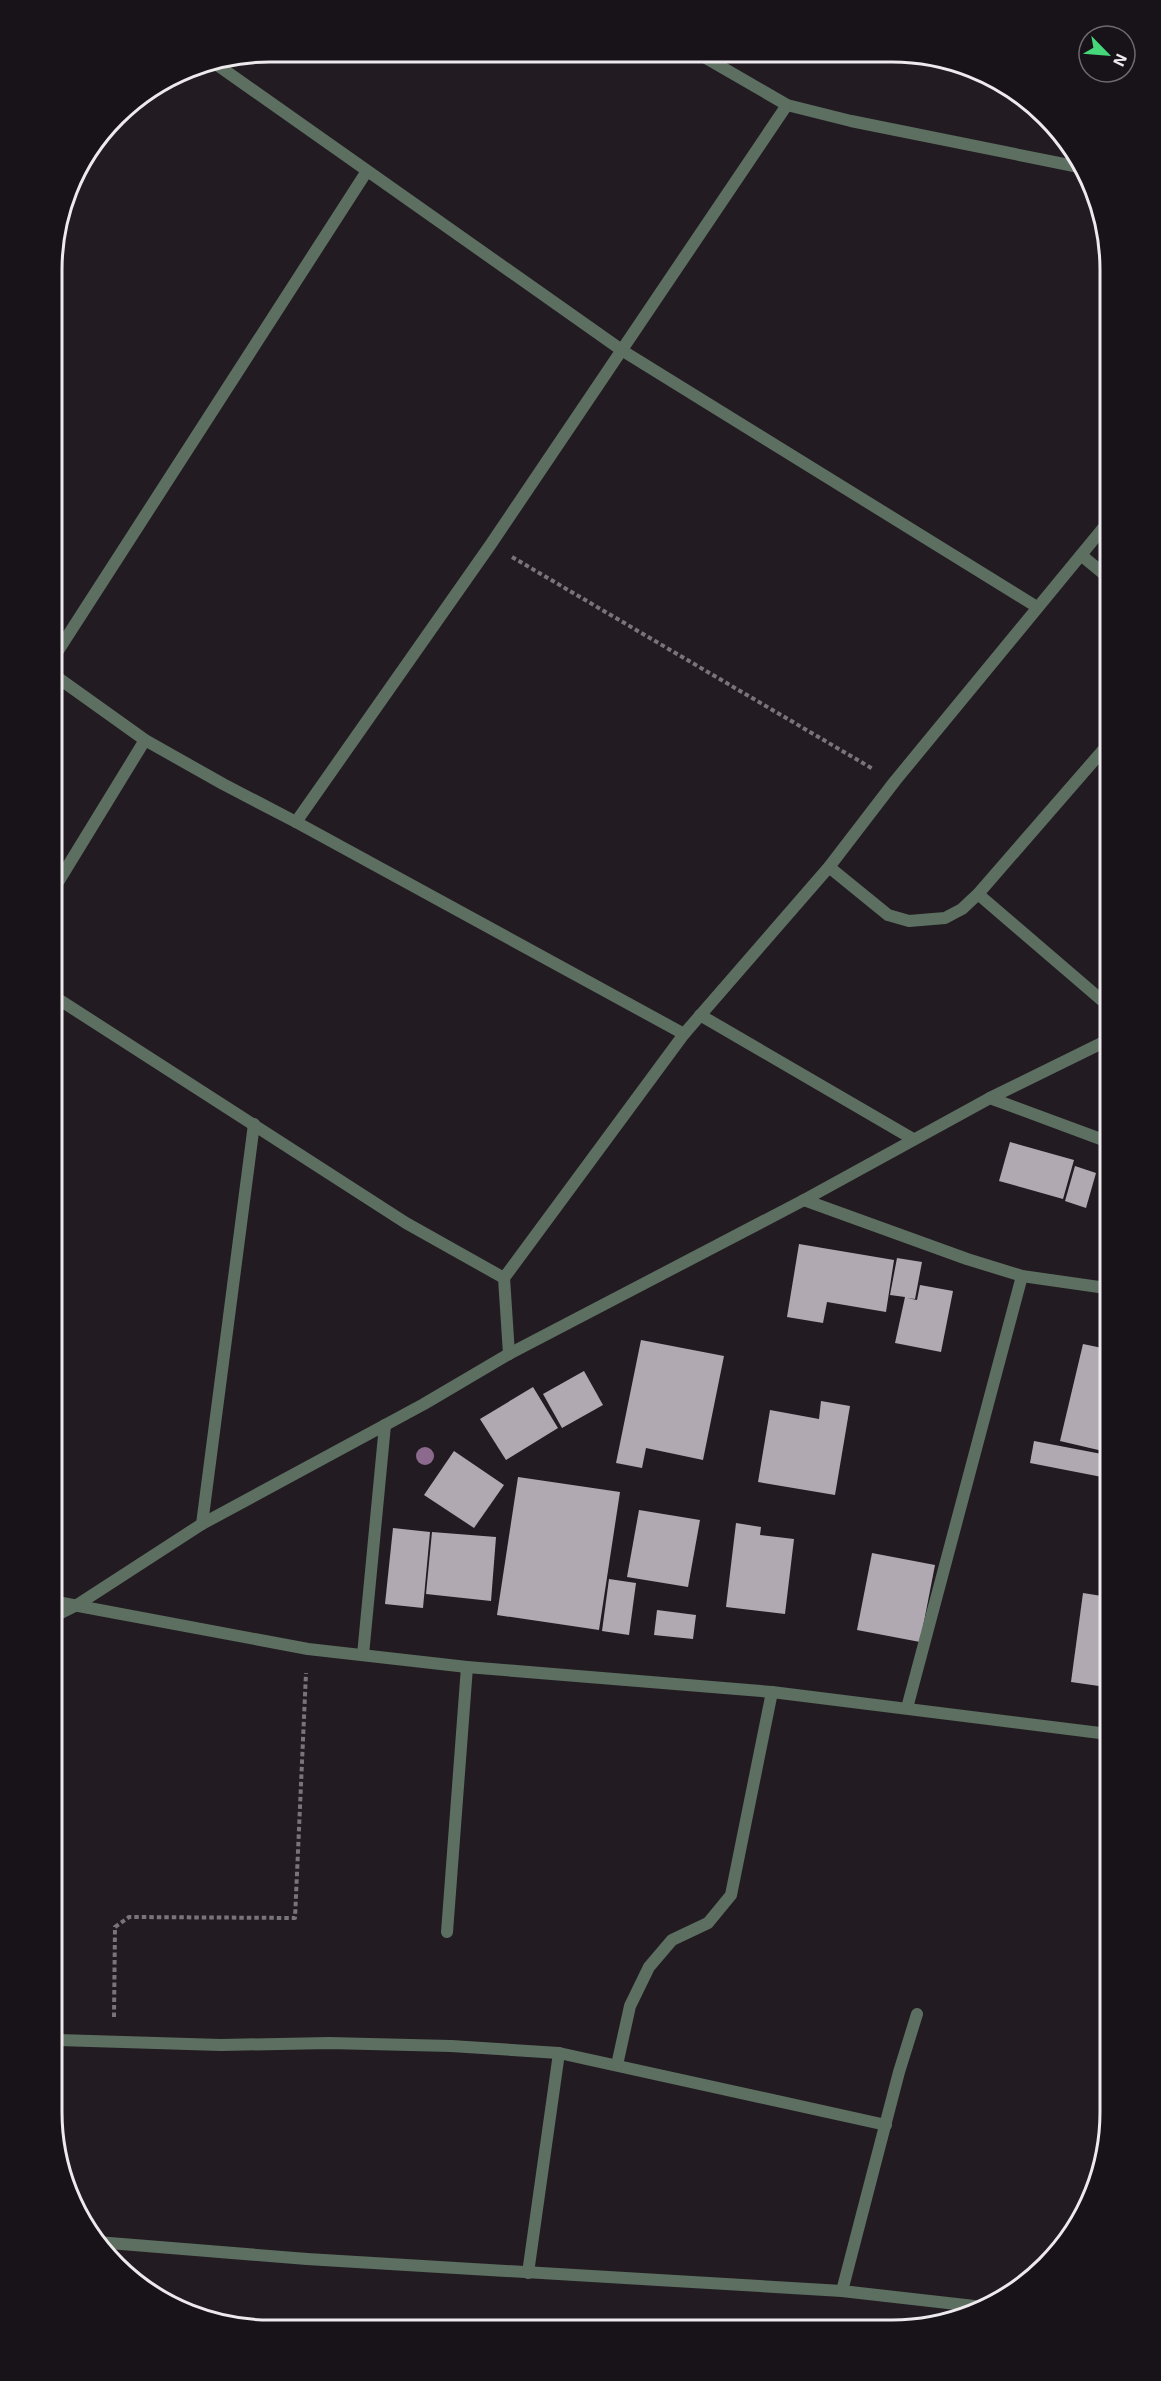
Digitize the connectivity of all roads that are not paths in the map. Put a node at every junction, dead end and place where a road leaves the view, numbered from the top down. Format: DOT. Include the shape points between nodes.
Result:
graph roads {
  1 [pos="713,62"];
  2 [pos="221,67"];
  3 [pos="787,105"];
  4 [pos="1071,165"];
  5 [pos="367,171"];
  6 [pos="622,351"];
  7 [pos="1100,532"];
  8 [pos="1081,555"];
  9 [pos="1100,571"];
  10 [pos="1037,607"];
  11 [pos="62,645"];
  12 [pos="62,681"];
  13 [pos="145,740"];
  14 [pos="1100,754"];
  15 [pos="296,822"];
  16 [pos="829,867"];
  17 [pos="62,876"];
  18 [pos="978,894"];
  19 [pos="1100,998"];
  20 [pos="62,1001"];
  21 [pos="700,1015"];
  22 [pos="684,1034"];
  23 [pos="1100,1044"];
  24 [pos="990,1098"];
  25 [pos="254,1124"];
  26 [pos="913,1139"];
  27 [pos="1100,1139"];
  28 [pos="804,1200"];
  29 [pos="1022,1276"];
  30 [pos="504,1278"];
  31 [pos="1099,1287"];
  32 [pos="509,1354"];
  33 [pos="385,1425"];
  34 [pos="202,1524"];
  35 [pos="62,1603"];
  36 [pos="77,1605"];
  37 [pos="62,1612"];
  38 [pos="363,1655"];
  39 [pos="467,1667"];
  40 [pos="772,1692"];
  41 [pos="906,1708"];
  42 [pos="1099,1733"];
  43 [pos="447,1932"];
  44 [pos="917,2014"];
  45 [pos="62,2040"];
  46 [pos="559,2053"];
  47 [pos="617,2065"];
  48 [pos="886,2125"];
  49 [pos="108,2243"];
  50 [pos="528,2272"];
  51 [pos="842,2291"];
  52 [pos="966,2305"];
  1 -- 3 [label="street"];
  2 -- 5 [label="street"];
  3 -- 4 [label="street"];
  3 -- 6 [label="street"];
  5 -- 6 [label="street"];
  5 -- 11 [label="street"];
  6 -- 10 [label="street"];
  6 -- 15 [label="street"];
  7 -- 8 [label="street"];
  8 -- 9 [label="street"];
  8 -- 10 [label="street"];
  10 -- 16 [label="street"];
  12 -- 13 [label="street"];
  13 -- 15 [label="street"];
  13 -- 17 [label="street"];
  14 -- 18 [label="street"];
  15 -- 22 [label="street"];
  16 -- 18 [label="street" via="888,915 909,921 945,918"];
  16 -- 21 [label="street"];
  18 -- 19 [label="street"];
  20 -- 25 [label="street"];
  21 -- 22 [label="street"];
  21 -- 26 [label="street"];
  22 -- 30 [label="street"];
  23 -- 24 [label="street"];
  24 -- 26 [label="street"];
  24 -- 27 [label="street"];
  25 -- 30 [label="street" via="406,1223"];
  25 -- 34 [label="street"];
  26 -- 28 [label="street"];
  28 -- 29 [label="street"];
  28 -- 32 [label="street"];
  29 -- 31 [label="street"];
  29 -- 41 [label="street"];
  30 -- 32 [label="street"];
  32 -- 33 [label="street"];
  33 -- 34 [label="street"];
  33 -- 38 [label="street"];
  34 -- 36 [label="street"];
  35 -- 36 [label="street"];
  36 -- 37 [label="street"];
  36 -- 38 [label="street" via="308,1649"];
  38 -- 39 [label="street"];
  39 -- 40 [label="street"];
  39 -- 43 [label="street"];
  40 -- 41 [label="street"];
  40 -- 47 [label="street" via="731,1895 708,1923 672,1940 649,1967 630,2006"];
  41 -- 42 [label="street"];
  44 -- 48 [label="street"];
  45 -- 46 [label="street" via="451,2046"];
  46 -- 47 [label="street"];
  46 -- 50 [label="street"];
  47 -- 48 [label="street"];
  48 -- 51 [label="street"];
  49 -- 50 [label="street"];
  50 -- 51 [label="street"];
  51 -- 52 [label="street"];
}
